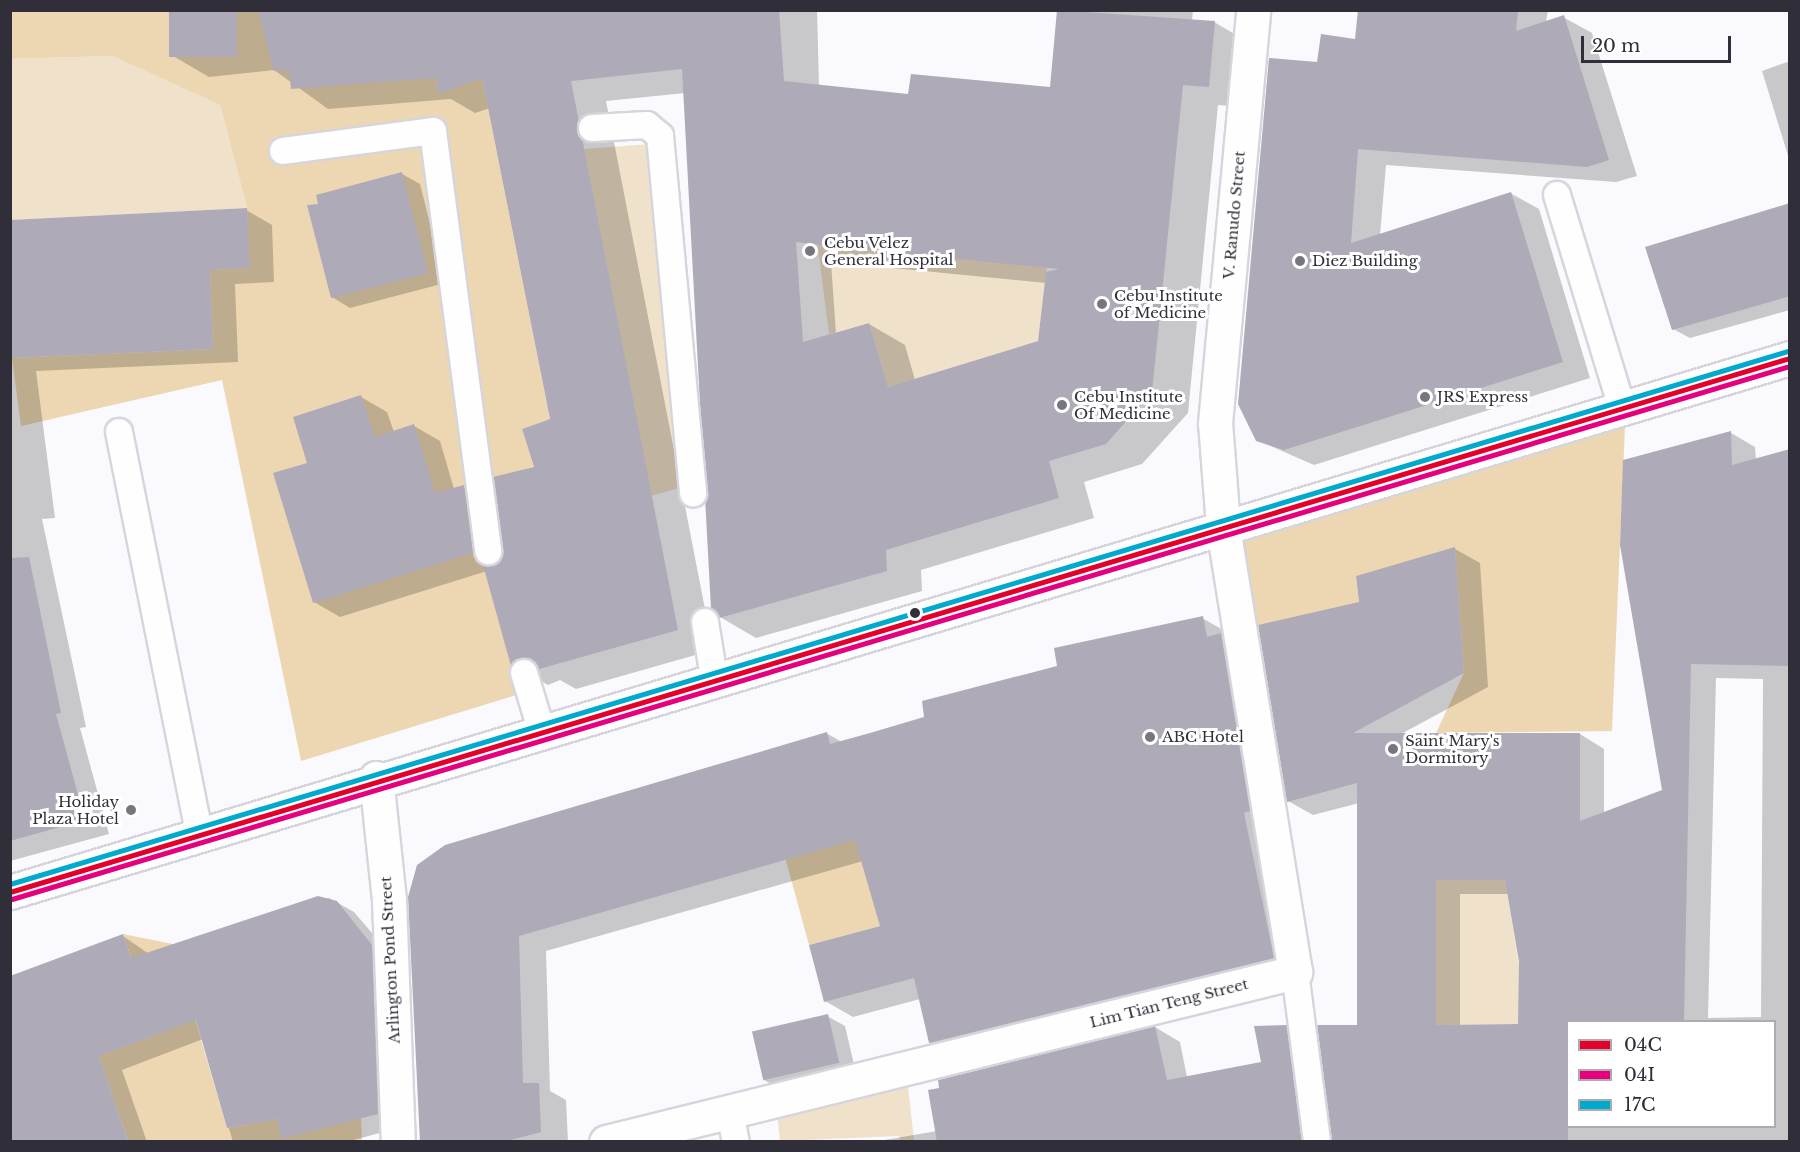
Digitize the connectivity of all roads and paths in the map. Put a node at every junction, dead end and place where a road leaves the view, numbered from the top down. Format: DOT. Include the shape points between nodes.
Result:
graph roads {
  1 [pos="1246,10"];
  2 [pos="1253,11"];
  3 [pos="591,128"];
  4 [pos="283,151"];
  5 [pos="1557,195"];
  6 [pos="1790,358"];
  7 [pos="1622,407"];
  8 [pos="119,432"];
  9 [pos="693,493"];
  10 [pos="1223,526"];
  11 [pos="488,551"];
  12 [pos="705,622"];
  13 [pos="524,673"];
  14 [pos="714,678"];
  15 [pos="541,729"];
  16 [pos="376,778"];
  17 [pos="200,833"];
  18 [pos="10,892"];
  19 [pos="1294,972"];
  20 [pos="733,1126"];
  21 [pos="398,1142"];
  22 [pos="606,1142"];
  23 [pos="1317,1142"];
  1 -- 2 [label="lane"];
  2 -- 10 [label="street, V. Ranudo Street" via="1215,423"];
  3 -- 9 [label="lane" via="647,124 660,136"];
  4 -- 11 [label="lane" via="433,131"];
  5 -- 7 [label="lane"];
  6 -- 7 [label="street"];
  7 -- 10 [label="street"];
  8 -- 17 [label="lane"];
  10 -- 14 [label="street"];
  10 -- 19 [label="street"];
  12 -- 14 [label="lane"];
  13 -- 15 [label="lane"];
  14 -- 15 [label="street"];
  15 -- 16 [label="street"];
  16 -- 17 [label="street"];
  16 -- 21 [label="street, Arlington Pond Street" via="389,900"];
  17 -- 18 [label="street"];
  19 -- 20 [label="street, Lim Tian Teng Street"];
  19 -- 23 [label="lane"];
  20 -- 22 [label="street, Lim Tian Teng Street"];
}
